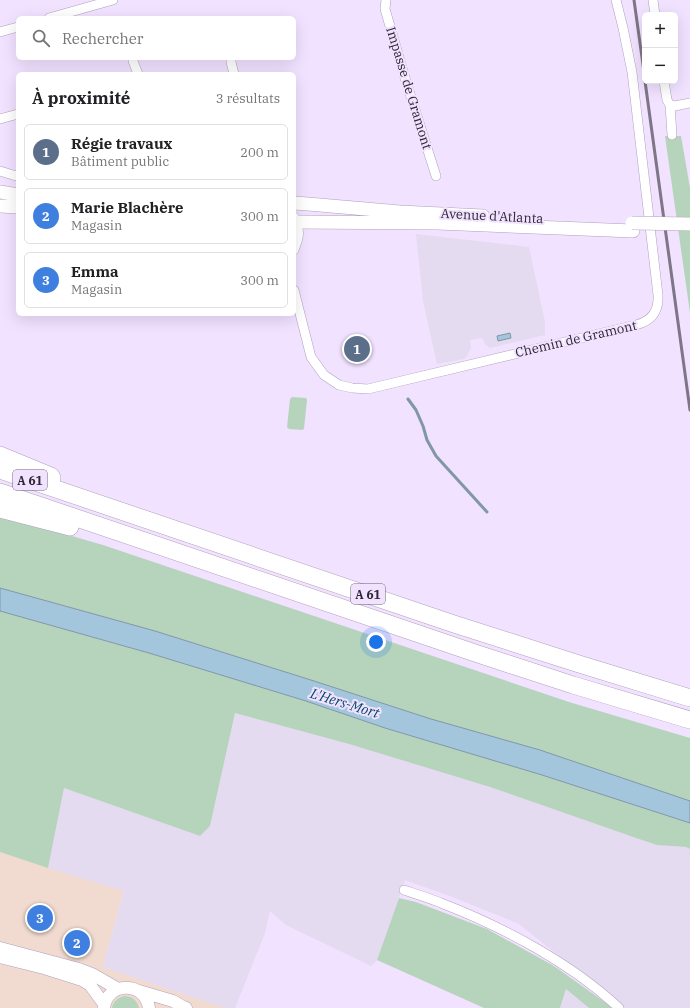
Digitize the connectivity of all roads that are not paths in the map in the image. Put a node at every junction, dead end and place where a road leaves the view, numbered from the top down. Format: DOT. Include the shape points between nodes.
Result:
graph roads {
  1 [pos="113,0"];
  2 [pos="386,0"];
  3 [pos="616,0"];
  4 [pos="653,0"];
  5 [pos="655,12"];
  6 [pos="56,16"];
  7 [pos="16,28"];
  8 [pos="0,32"];
  9 [pos="231,60"];
  10 [pos="133,61"];
  11 [pos="137,72"];
  12 [pos="234,72"];
  13 [pos="664,84"];
  14 [pos="690,103"];
  15 [pos="670,106"];
  16 [pos="16,115"];
  17 [pos="0,119"];
  18 [pos="672,135"];
  19 [pos="0,171"];
  20 [pos="16,175"];
  21 [pos="436,176"];
  22 [pos="0,192"];
  23 [pos="16,195"];
  24 [pos="296,203"];
  25 [pos="0,206"];
  26 [pos="16,207"];
  27 [pos="296,220"];
  28 [pos="296,223"];
  29 [pos="690,224"];
  30 [pos="633,227"];
  31 [pos="690,233"];
  32 [pos="296,246"];
  33 [pos="296,298"];
  34 [pos="0,455"];
  35 [pos="0,470"];
  36 [pos="59,490"];
  37 [pos="0,492"];
  38 [pos="0,509"];
  39 [pos="181,554"];
  40 [pos="686,696"];
  41 [pos="690,721"];
  42 [pos="404,890"];
  43 [pos="0,948"];
  44 [pos="0,957"];
  45 [pos="118,989"];
  46 [pos="138,991"];
  47 [pos="104,1006"];
  48 [pos="149,1008"];
  49 [pos="180,1008"];
  50 [pos="619,1008"];
  1 -- 6 [label="street"];
  2 -- 21 [label="street, Impasse de Gramont" via="385,9"];
  3 -- 33 [label="street, Chemin de Gramont" via="634,85 658,295 657,306 650,319 636,325 425,375 368,388 352,388 339,385 324,375 311,357"];
  4 -- 5 [label="street"];
  7 -- 8 [label="street"];
  9 -- 12 [label="street"];
  10 -- 11 [label="street"];
  13 -- 15 [label="street"];
  14 -- 15 [label="street"];
  15 -- 18 [label="street"];
  16 -- 17 [label="street"];
  19 -- 20 [label="street"];
  22 -- 23 [label="main road"];
  24 -- 30 [label="main road, Avenue d'Atlanta"];
  25 -- 26 [label="main road"];
  27 -- 30 [label="main road, Avenue d'Atlanta"];
  28 -- 32 [label="street" via="299,232"];
  29 -- 30 [label="main road, Avenue d'Atlanta, bridge"];
  30 -- 31 [label="main road, Avenue d'Atlanta"];
  34 -- 36 [label="highway" via="51,476"];
  35 -- 36 [label="highway, A 61"];
  36 -- 40 [label="highway, A 61" via="454,624"];
  37 -- 39 [label="highway, A 61"];
  38 -- 39 [label="highway"];
  39 -- 41 [label="highway, A 61" via="478,654"];
  42 -- 50 [label="street" via="441,903 558,961"];
  43 -- 45 [label="street" via="79,969"];
  44 -- 47 [label="street" via="82,980 90,985"];
  45 -- 46 [label="street"];
  45 -- 47 [label="street" via="107,998"];
  46 -- 48 [label="street" via="147,1000"];
  46 -- 49 [label="street" via="173,1001"];
}
